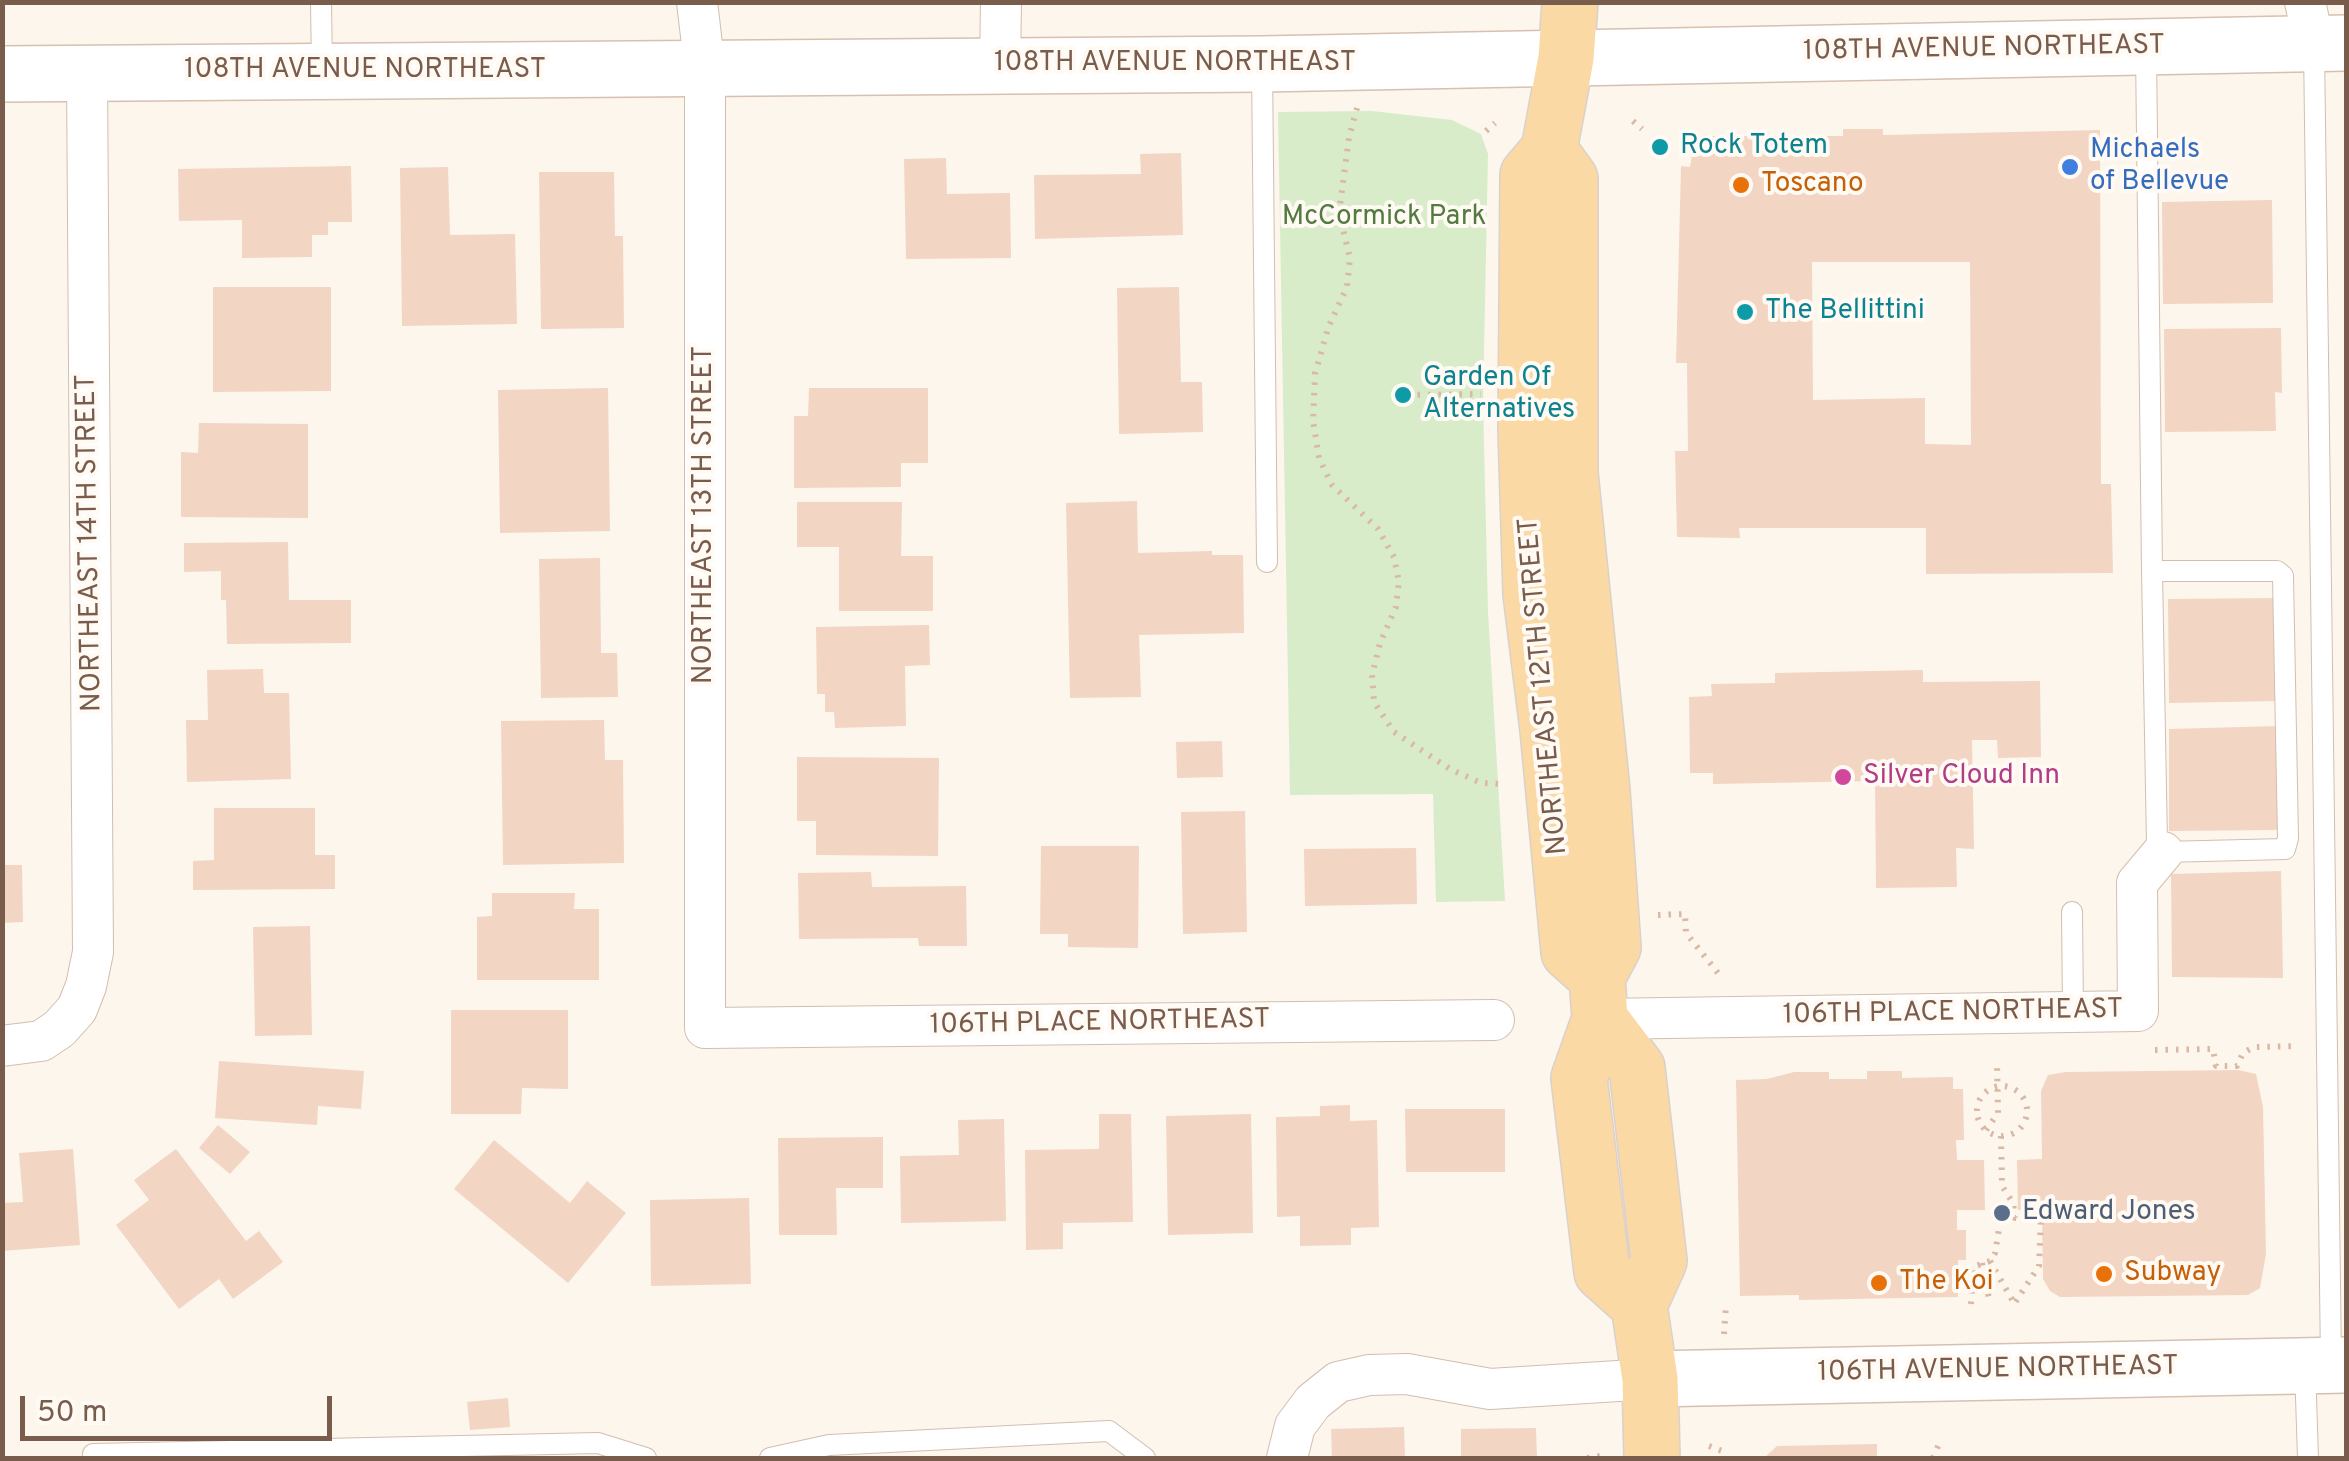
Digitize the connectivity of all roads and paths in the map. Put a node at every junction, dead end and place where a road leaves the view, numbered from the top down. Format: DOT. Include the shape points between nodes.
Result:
graph roads {
  1 [pos="321,2"];
  2 [pos="698,2"];
  3 [pos="1001,2"];
  4 [pos="1570,2"];
  5 [pos="2322,30"];
  6 [pos="2146,47"];
  7 [pos="1566,58"];
  8 [pos="1262,64"];
  9 [pos="1000,65"];
  10 [pos="322,70"];
  11 [pos="705,70"];
  12 [pos="2,74"];
  13 [pos="86,74"];
  14 [pos="1358,107"];
  15 [pos="1633,121"];
  16 [pos="1494,123"];
  17 [pos="1642,129"];
  18 [pos="1486,132"];
  19 [pos="1488,394"];
  20 [pos="1407,395"];
  21 [pos="1267,562"];
  22 [pos="2152,571"];
  23 [pos="1501,784"];
  24 [pos="2162,852"];
  25 [pos="2072,912"];
  26 [pos="1652,916"];
  27 [pos="1721,976"];
  28 [pos="1599,998"];
  29 [pos="2072,1012"];
  30 [pos="1494,1020"];
  31 [pos="705,1028"];
  32 [pos="2,1046"];
  33 [pos="2309,1046"];
  34 [pos="2158,1050"];
  35 [pos="1998,1061"];
  36 [pos="1997,1087"];
  37 [pos="1986,1130"];
  38 [pos="2001,1136"];
  39 [pos="1999,1230"];
  40 [pos="1986,1262"];
  41 [pos="1971,1304"];
  42 [pos="1990,1304"];
  43 [pos="1726,1305"];
  44 [pos="1724,1339"];
  45 [pos="2328,1365"];
  46 [pos="1650,1379"];
  47 [pos="1939,1444"];
  48 [pos="1709,1446"];
  49 [pos="1722,1451"];
  50 [pos="1626,1457"];
  51 [pos="93,1458"];
  52 [pos="646,1458"];
  53 [pos="770,1458"];
  54 [pos="1146,1458"];
  55 [pos="1286,1458"];
  56 [pos="1587,1458"];
  57 [pos="1934,1458"];
  58 [pos="2308,1458"];
  1 -- 10 [label="lane"];
  2 -- 11 [label="street, NORTHEAST 13TH STREET"];
  3 -- 9 [label="street"];
  4 -- 7 [label="main road, NORTHEAST 12TH STREET"];
  5 -- 6 [label="main road, 108TH AVENUE NORTHEAST"];
  5 -- 45 [label="lane"];
  6 -- 7 [label="main road, 108TH AVENUE NORTHEAST"];
  6 -- 22 [label="lane"];
  7 -- 8 [label="main road, 108TH AVENUE NORTHEAST"];
  7 -- 28 [label="main road, NORTHEAST 12TH STREET" via="1550,150 1528,175 1531,594 1569,952"];
  8 -- 9 [label="main road, 108TH AVENUE NORTHEAST"];
  8 -- 21 [label="lane"];
  9 -- 11 [label="main road, 108TH AVENUE NORTHEAST"];
  10 -- 11 [label="main road, 108TH AVENUE NORTHEAST"];
  10 -- 13 [label="main road, 108TH AVENUE NORTHEAST"];
  11 -- 31 [label="street, NORTHEAST 13TH STREET"];
  12 -- 13 [label="main road, 108TH AVENUE NORTHEAST"];
  13 -- 32 [label="street, NORTHEAST 14TH STREET" via="93,952 77,1010 41,1041"];
  14 -- 23 [label="path" via="1339,213 1350,258 1347,287 1315,374 1318,458 1332,485 1378,529 1394,557 1396,607 1372,675 1374,702 1394,732 1450,769"];
  15 -- 17 [label="path"];
  16 -- 18 [label="path"];
  19 -- 20 [label="path"];
  22 -- 24 [label="lane"];
  22 -- 24 [label="lane" via="2283,576 2285,849"];
  24 -- 29 [label="street, 106TH PLACE NORTHEAST" via="2137,884 2138,1011"];
  25 -- 29 [label="lane"];
  26 -- 27 [label="path" via="1686,914 1686,933"];
  28 -- 29 [label="street, 106TH PLACE NORTHEAST"];
  28 -- 46 [label="main road" via="1579,1078 1602,1272 1638,1306"];
  30 -- 31 [label="street, 106TH PLACE NORTHEAST"];
  33 -- 34 [label="path" via="2254,1047 2237,1066 2216,1066 2213,1049"];
  35 -- 36 [label="path"];
  36 -- 37 [label="path" via="1998,1113"];
  36 -- 37 [label="path" via="1979,1102"];
  36 -- 38 [label="path" via="2020,1094 2026,1109 2022,1125"];
  37 -- 38 [label="path"];
  38 -- 40 [label="path" via="2002,1186 2015,1218 2041,1218 2041,1256 2014,1304"];
  39 -- 40 [label="path"];
  40 -- 41 [label="path" via="1973,1266"];
  40 -- 42 [label="path"];
  43 -- 44 [label="path"];
  45 -- 46 [label="main road, 106TH AVENUE NORTHEAST"];
  45 -- 58 [label="lane"];
  46 -- 50 [label="main road"];
  46 -- 55 [label="street" via="1490,1388 1370,1375 1338,1382 1314,1402 1295,1426"];
  47 -- 57 [label="path"];
  48 -- 49 [label="path"];
  50 -- 56 [label="path"];
  51 -- 52 [label="lane" via="598,1443"];
  53 -- 54 [label="lane" via="829,1445 1109,1430"];
}
